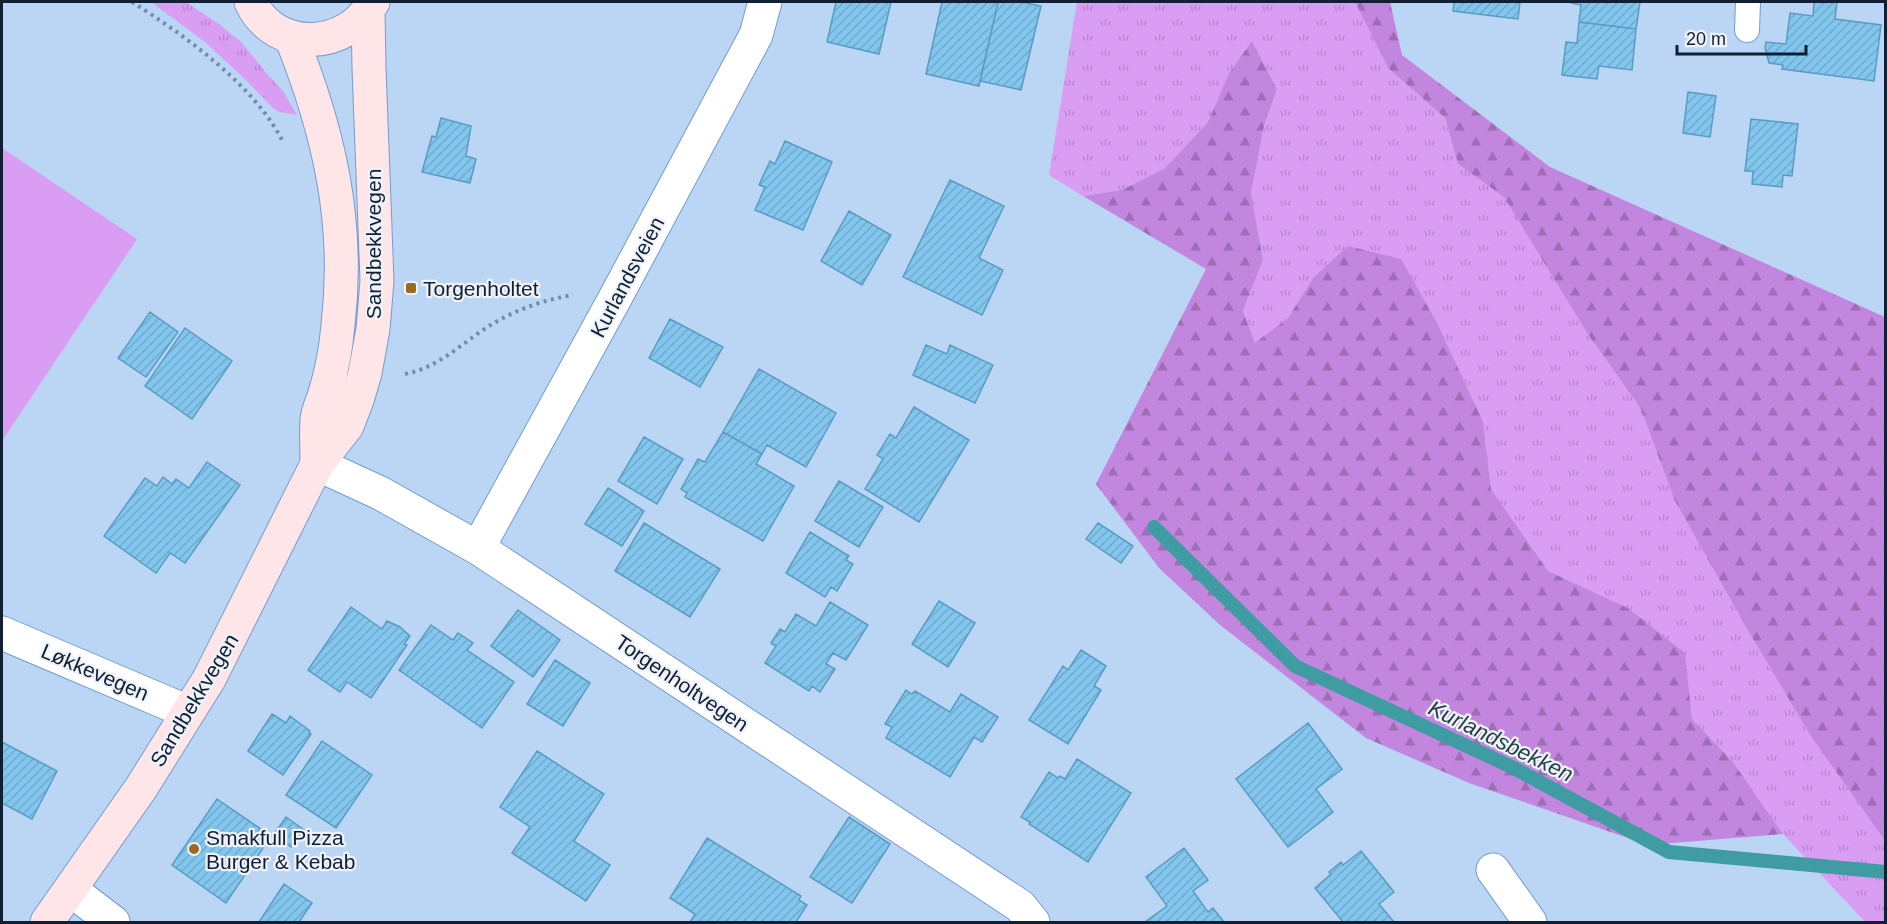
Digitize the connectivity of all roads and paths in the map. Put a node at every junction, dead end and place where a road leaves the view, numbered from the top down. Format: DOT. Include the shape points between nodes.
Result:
graph roads {
  1 [pos="132,2"];
  2 [pos="765,2"];
  3 [pos="1748,2"];
  4 [pos="250,3"];
  5 [pos="371,6"];
  6 [pos="1747,30"];
  7 [pos="291,37"];
  8 [pos="285,148"];
  9 [pos="614,300"];
  10 [pos="365,373"];
  11 [pos="317,464"];
  12 [pos="478,548"];
  13 [pos="2,633"];
  14 [pos="188,712"];
  15 [pos="1493,870"];
  16 [pos="71,890"];
  17 [pos="47,922"];
  18 [pos="113,922"];
  19 [pos="1033,922"];
  20 [pos="1530,922"];
  1 -- 8 [label="path" via="195,44 221,67 261,110"];
  2 -- 9 [label="street, Kurlandsveien" via="756,35"];
  3 -- 6 [label="lane"];
  4 -- 7 [label="main road" via="262,19"];
  5 -- 7 [label="main road" via="353,26 334,36 313,40"];
  5 -- 10 [label="main road, Sandbekkvegen" via="369,68 377,281"];
  7 -- 11 [label="main road, Sandbekkvegen" via="323,127 341,226 343,279 333,361 317,417"];
  9 -- 10 [label="path" via="585,293 550,299 514,312 432,365 408,373"];
  9 -- 12 [label="street, Kurlandsveien"];
  10 -- 11 [label="main road, Sandbekkvegen" via="347,426"];
  11 -- 12 [label="street, Torgenholtvegen" via="380,493"];
  11 -- 14 [label="main road, Sandbekkvegen" via="238,625"];
  12 -- 19 [label="street, Torgenholtvegen" via="1020,906"];
  13 -- 14 [label="street, Løkkevegen"];
  14 -- 16 [label="main road, Sandbekkvegen"];
  15 -- 20 [label="street"];
  16 -- 17 [label="main road, Sandbekkvegen"];
  16 -- 18 [label="street"];
}
